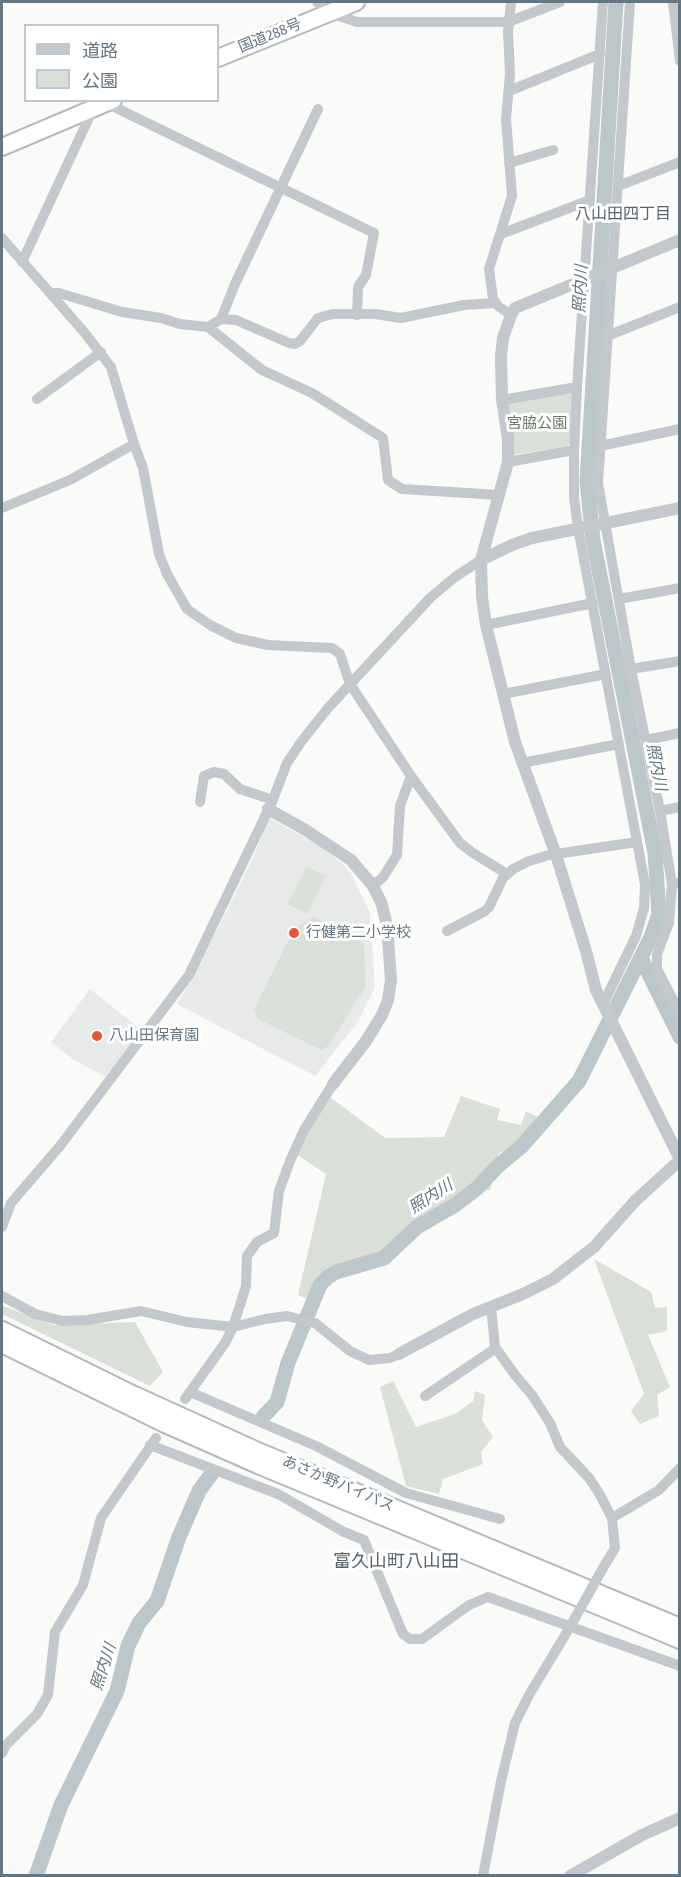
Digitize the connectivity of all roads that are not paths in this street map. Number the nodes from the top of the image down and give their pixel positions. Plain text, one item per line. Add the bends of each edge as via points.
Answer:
1 (356, 2) edge
2 (511, 2) edge
3 (560, 2) edge
4 (603, 2) edge
5 (630, 2) edge
6 (675, 4) edge
7 (326, 6) edge
8 (508, 22) junction
9 (219, 52) edge
10 (600, 54) junction
11 (219, 58) edge
12 (680, 61) edge
13 (509, 91) junction
14 (102, 103) edge
15 (318, 109) dead end
16 (2, 141) edge
17 (2, 147) edge
18 (553, 150) dead end
19 (680, 162) edge
20 (509, 163) junction
21 (618, 186) junction
22 (280, 189) junction
23 (590, 200) junction
24 (501, 234) junction
25 (2, 238) edge
26 (680, 240) edge
27 (22, 262) junction
28 (612, 268) junction
29 (585, 280) junction
30 (50, 293) junction
31 (495, 303) junction
32 (680, 307) edge
33 (357, 315) junction
34 (511, 315) junction
35 (221, 319) junction
36 (208, 327) junction
37 (607, 336) junction
38 (101, 352) junction
39 (577, 387) junction
40 (37, 399) dead end
41 (502, 399) junction
42 (680, 429) edge
43 (134, 444) junction
44 (600, 446) junction
45 (574, 450) junction
46 (508, 462) junction
47 (499, 495) junction
48 (2, 508) edge
49 (680, 508) edge
50 (605, 523) junction
51 (578, 528) junction
52 (481, 560) junction
53 (680, 588) edge
54 (619, 599) junction
55 (593, 603) junction
56 (486, 625) junction
57 (680, 661) edge
58 (631, 669) junction
59 (606, 674) junction
60 (350, 684) junction
61 (503, 694) junction
62 (680, 733) edge
63 (646, 740) junction
64 (619, 744) junction
65 (522, 764) junction
66 (411, 776) junction
67 (200, 802) dead end
68 (270, 804) junction
69 (680, 807) edge
70 (660, 811) junction
71 (637, 842) junction
72 (556, 855) junction
73 (507, 874) junction
74 (676, 884) edge
75 (372, 886) junction
76 (447, 932) dead end
77 (603, 1004) junction
78 (680, 1013) edge
79 (333, 1084) joint
80 (680, 1159) edge
81 (2, 1227) edge
82 (2, 1296) edge
83 (491, 1306) junction
84 (233, 1327) junction
85 (2, 1330) edge
86 (2, 1344) edge
87 (496, 1348) junction
88 (399, 1354) joint
89 (425, 1396) dead end
90 (680, 1468) edge
91 (612, 1518) junction
92 (500, 1519) dead end
93 (570, 1627) junction
94 (680, 1627) edge
95 (680, 1640) edge
96 (680, 1666) edge
97 (2, 1753) edge
98 (680, 1818) edge
99 (483, 1875) edge
100 (570, 1875) edge

1 - 7 highway, 国道288号
2 - 8 street
3 - 8 street
4 - 10 street
5 - 21 street
6 - 12 street
7 - 8 street via 357,22
7 - 9 highway, 国道288号
7 - 11 highway, 国道288号
8 - 13 street
10 - 13 street
10 - 23 street
13 - 20 street
14 - 16 highway
14 - 17 highway
14 - 22 street
14 - 27 street
15 - 22 street
18 - 20 street
19 - 21 street
20 - 24 street via 512,196
21 - 28 street
22 - 33 street via 374,233 366,275 358,287
22 - 35 street
23 - 24 street
23 - 29 street
24 - 31 street via 489,269
25 - 27 street
26 - 28 street
27 - 30 street
28 - 29 street
28 - 37 street
29 - 34 street via 515,308
29 - 39 street
30 - 36 street via 122,312
30 - 38 street
31 - 33 street via 401,318
31 - 34 street
32 - 37 street
33 - 35 street via 321,316 295,344 236,320
34 - 41 street via 503,338
35 - 36 street
36 - 47 street via 262,370 312,393 383,438 388,480 402,489
37 - 44 street
38 - 40 street
38 - 43 street via 111,367
39 - 41 street
39 - 45 street
41 - 46 street
42 - 44 street
43 - 48 street via 70,480
43 - 60 street via 143,468 159,554 187,609 236,638 268,645 332,648 340,654
44 - 50 street via 598,483
45 - 46 street
45 - 51 street
46 - 47 street
47 - 52 street
49 - 50 street
50 - 51 street
50 - 54 street
51 - 52 street via 532,538
51 - 55 street
52 - 56 street
52 - 60 street via 431,597
53 - 54 street
54 - 58 street
55 - 56 street
55 - 59 street
56 - 61 street
57 - 58 street
58 - 63 street
59 - 61 street
59 - 64 street
60 - 66 street
60 - 68 street via 293,752
61 - 65 street
62 - 63 street
63 - 70 street
64 - 65 street
64 - 71 street
65 - 72 street
66 - 73 street via 460,843
66 - 75 street via 400,806 397,855 384,877
67 - 68 street via 204,776 214,772 224,774 240,789
68 - 75 street via 351,860
68 - 81 street via 189,975 60,1146 11,1203
69 - 70 street
70 - 74 street
71 - 72 street
71 - 77 street via 645,884 641,923
72 - 73 street via 529,861
72 - 77 street
73 - 76 street via 486,910
74 - 78 street via 669,923 657,954 657,969
75 - 79 street via 387,925 390,992 366,1041
77 - 80 street
79 - 84 street via 292,1155 279,1191 274,1233 257,1242 247,1256 246,1286
80 - 83 street via 594,1247 565,1270 539,1287
82 - 84 street via 35,1314 63,1320 141,1311
83 - 87 street
83 - 88 street
84 - 88 street via 274,1317 299,1318 315,1323 350,1351 369,1360
84 - 92 street via 187,1396 316,1446 406,1493
85 - 94 highway, あさか野バイパス via 260,1452
86 - 95 highway, あさか野バイパス via 258,1466
87 - 89 street
87 - 91 street via 532,1395 560,1447 589,1478
90 - 91 street via 659,1490
91 - 93 street, bridge via 615,1548
93 - 96 street
93 - 97 street via 488,1597 469,1605 423,1639 410,1639 403,1634 364,1540 278,1494 153,1441 101,1518 83,1585 55,1632 48,1695 37,1714
93 - 99 street via 516,1723
98 - 100 street

